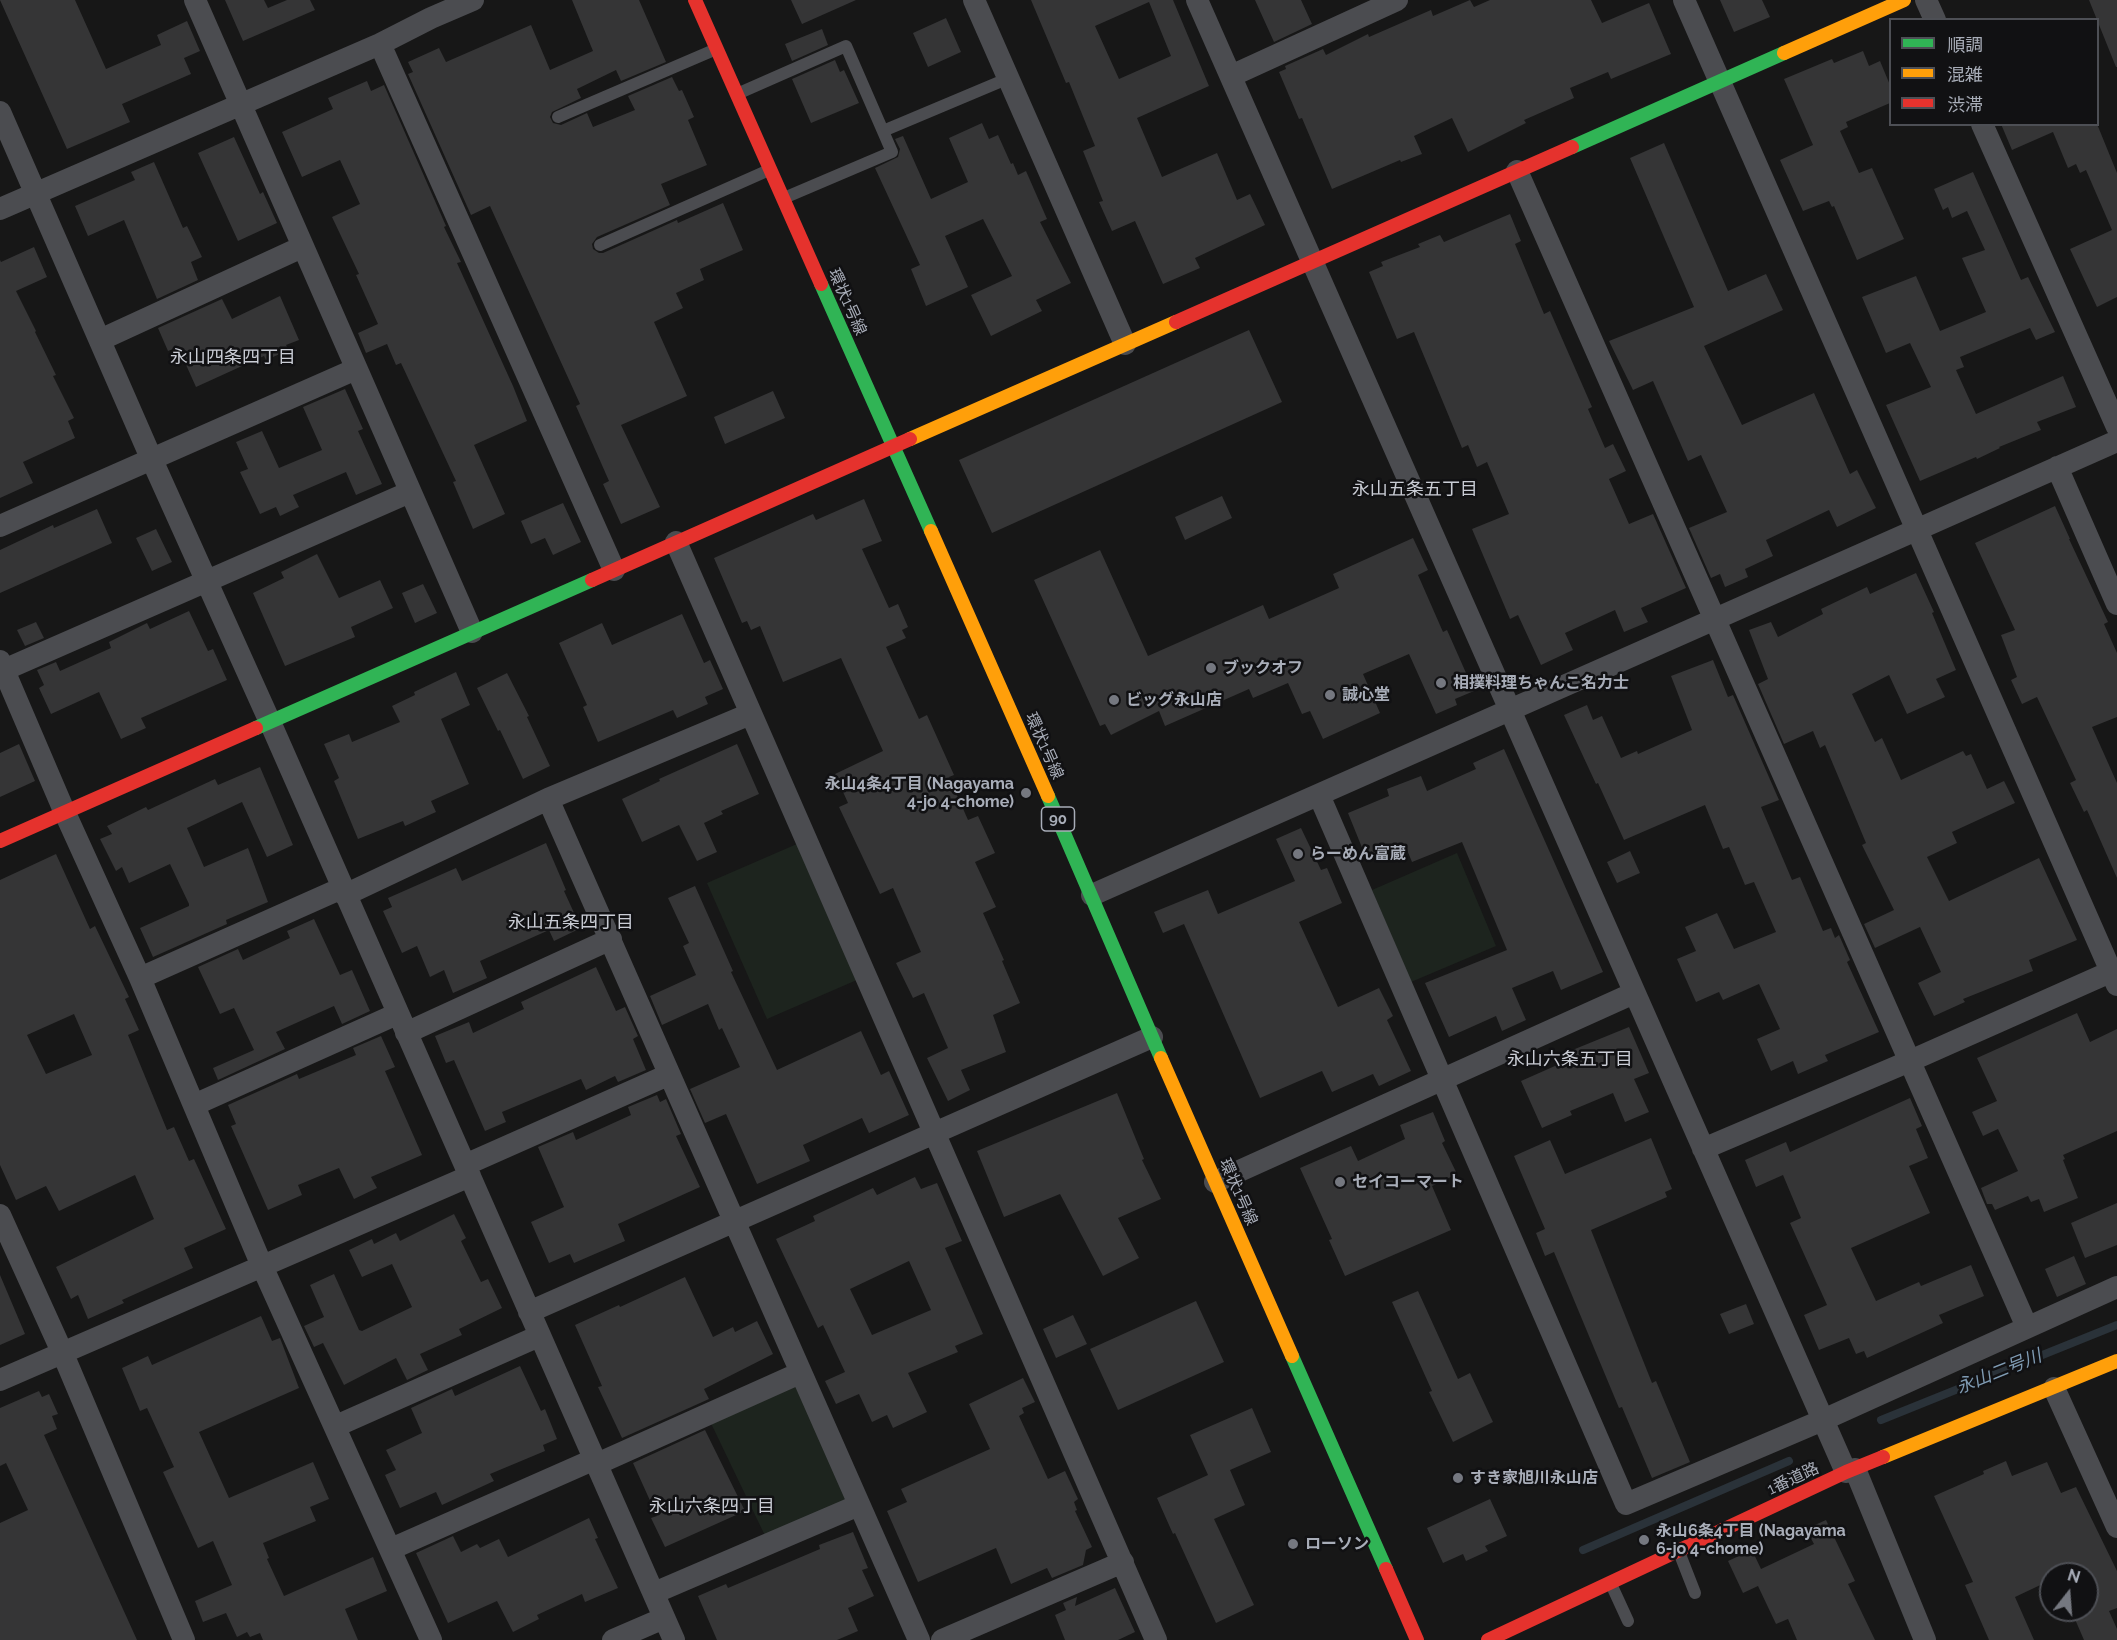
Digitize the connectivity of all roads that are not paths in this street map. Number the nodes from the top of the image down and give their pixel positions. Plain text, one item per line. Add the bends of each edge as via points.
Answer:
1 (195, 0) edge
2 (473, 0) edge
3 (694, 0) edge
4 (974, 0) edge
5 (1197, 0) edge
6 (1397, 0) edge
7 (1684, 0) edge
8 (1904, 0) edge
9 (1926, 0) edge
10 (427, 9) edge
11 (1858, 9) edge
12 (1934, 18) edge
13 (380, 44) junction
14 (716, 49) junction
15 (1231, 76) junction
16 (1009, 78) junction
17 (1720, 81) junction
18 (736, 94) junction
19 (239, 104) junction
20 (0, 112) edge
21 (558, 117) dead end
22 (1983, 126) edge
23 (883, 131) junction
24 (770, 170) junction
25 (1517, 171) junction
26 (36, 193) junction
27 (783, 199) junction
28 (0, 209) edge
29 (600, 245) dead end
30 (302, 247) junction
31 (1311, 262) junction
32 (100, 340) junction
33 (1125, 344) junction
34 (356, 369) junction
35 (2117, 427) edge
36 (2117, 441) edge
37 (894, 446) junction
38 (152, 460) junction
39 (2057, 467) junction
40 (410, 492) junction
41 (0, 526) edge
42 (1918, 530) junction
43 (675, 543) junction
44 (614, 570) junction
45 (206, 582) junction
46 (2117, 604) edge
47 (1715, 619) junction
48 (472, 632) junction
49 (2, 665) edge
50 (1510, 710) junction
51 (750, 714) junction
52 (270, 722) junction
53 (1319, 795) junction
54 (548, 799) junction
55 (65, 813) junction
56 (0, 841) edge
57 (344, 891) junction
58 (1092, 895) junction
59 (610, 939) junction
60 (2115, 975) edge
61 (140, 978) junction
62 (1634, 993) junction
63 (402, 1024) junction
64 (1152, 1037) junction
65 (1910, 1061) junction
66 (668, 1075) junction
67 (1442, 1079) junction
68 (194, 1105) junction
69 (935, 1133) junction
70 (1703, 1149) junction
71 (467, 1170) junction
72 (1215, 1182) junction
73 (0, 1215) edge
74 (734, 1221) junction
75 (262, 1266) junction
76 (2117, 1287) edge
77 (529, 1312) junction
78 (2027, 1327) junction
79 (539, 1336) junction
80 (63, 1353) junction
81 (2117, 1361) edge
82 (800, 1373) junction
83 (0, 1380) edge
84 (2054, 1388) junction
85 (1823, 1420) junction
86 (336, 1426) junction
87 (596, 1462) junction
88 (1850, 1471) junction
89 (859, 1505) junction
90 (2117, 1527) edge
91 (391, 1549) junction
92 (1678, 1551) junction
93 (1123, 1562) junction
94 (1611, 1583) junction
95 (654, 1593) junction
96 (1695, 1593) dead end
97 (664, 1618) junction
98 (1628, 1621) dead end
99 (184, 1640) edge
100 (431, 1640) edge
101 (613, 1640) edge
102 (674, 1640) edge
103 (919, 1640) edge
104 (942, 1640) edge
105 (1156, 1640) edge
106 (1417, 1640) edge
107 (1488, 1640) edge
108 (1925, 1640) edge

1 - 19 street
2 - 10 street
3 - 14 street, 環状1号線 / 90
4 - 16 street
5 - 15 street
6 - 15 street
7 - 17 street
8 - 11 street
9 - 12 street
10 - 13 street
11 - 17 street
13 - 19 street
13 - 44 street
14 - 18 street, 環状1号線 / 90
14 - 21 lane
15 - 31 street
16 - 23 lane
16 - 33 street
17 - 25 street
17 - 42 street
18 - 23 lane via 846,46
18 - 24 street, 環状1号線 / 90
19 - 26 street
19 - 30 street
20 - 26 street
22 - 35 street
23 - 27 lane via 892,152
24 - 27 street, 環状1号線 / 90
24 - 29 lane
25 - 31 street
25 - 47 street
26 - 28 street
26 - 32 street
27 - 37 street, 環状1号線 / 90
30 - 32 street
30 - 34 street
31 - 33 street
31 - 50 street
32 - 38 street
33 - 37 street
34 - 38 street
34 - 40 street
36 - 39 street
37 - 43 street
37 - 58 street, 環状1号線 / 90
38 - 41 street
38 - 45 street
39 - 42 street
39 - 46 street
40 - 45 street
40 - 48 street
42 - 47 street
42 - 60 street
43 - 44 street
43 - 51 street
44 - 48 street
45 - 49 street
45 - 52 street
47 - 50 street
47 - 65 street
48 - 52 street
49 - 55 street
50 - 53 street
50 - 62 street
51 - 54 street
51 - 69 street
52 - 55 street
52 - 57 street
53 - 58 street
53 - 67 street
54 - 57 street
54 - 59 street
55 - 56 street
55 - 61 street
57 - 61 street
57 - 63 street
58 - 64 street, 環状1号線 / 90
59 - 63 street
59 - 66 street
60 - 65 street
61 - 68 street
62 - 67 street
62 - 70 street
63 - 68 street
63 - 71 street
64 - 69 street
64 - 72 street, 環状1号線 / 90
65 - 70 street
65 - 78 street
66 - 71 street
66 - 74 street
67 - 72 street
67 - 85 street via 1626,1504
68 - 75 street
69 - 74 street
69 - 93 street
70 - 85 street
71 - 75 street
71 - 77 street
72 - 106 street, 環状1号線 / 90
73 - 80 street
74 - 77 street
74 - 82 street
75 - 80 street
75 - 86 street
76 - 78 street
77 - 79 street
78 - 85 street
79 - 86 street
79 - 87 street
80 - 83 street
80 - 99 street
81 - 84 street, 1番道路
82 - 87 street
82 - 89 street
84 - 88 street, 1番道路
84 - 90 street
85 - 88 street
86 - 91 street
87 - 91 street
87 - 95 street
88 - 92 street, 1番道路
88 - 108 street
89 - 95 street
89 - 103 street
91 - 100 street
92 - 94 street, 1番道路
92 - 96 lane
93 - 104 street
93 - 105 street
94 - 98 lane
94 - 107 street, 1番道路
95 - 97 street
97 - 101 street
97 - 102 street

